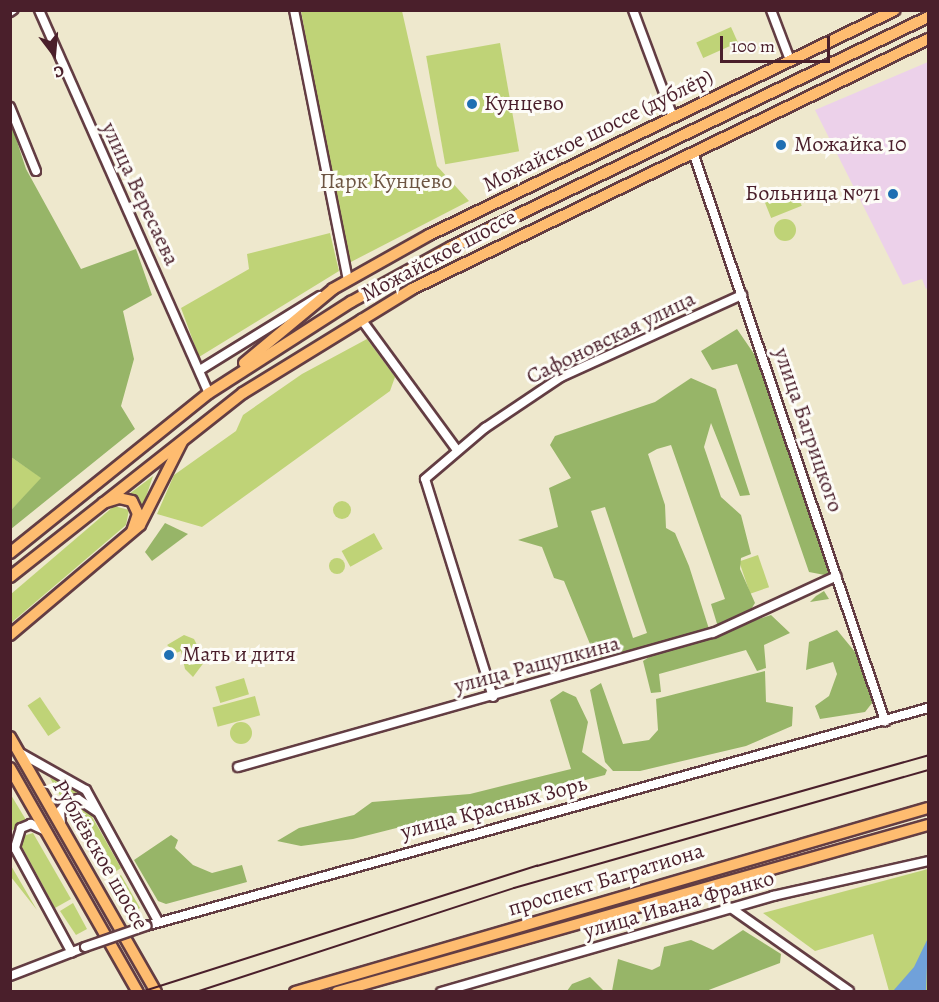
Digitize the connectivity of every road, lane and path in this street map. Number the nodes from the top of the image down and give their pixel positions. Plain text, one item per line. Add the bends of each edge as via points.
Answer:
1 (39, 10) edge
2 (294, 10) edge
3 (633, 10) edge
4 (771, 10) edge
5 (895, 10) edge
6 (928, 10) edge
7 (873, 15) edge
8 (928, 17) edge
9 (928, 39) edge
10 (880, 40) junction
11 (928, 44) edge
12 (887, 59) junction
13 (790, 60) junction
14 (10, 107) edge
15 (673, 117) junction
16 (693, 152) junction
17 (36, 171) dead end
18 (348, 280) junction
19 (333, 289) junction
20 (742, 296) junction
21 (361, 319) junction
22 (200, 370) junction
23 (222, 383) junction
24 (209, 393) junction
25 (193, 429) junction
26 (458, 450) junction
27 (95, 506) junction
28 (36, 531) junction
29 (131, 534) junction
30 (10, 543) edge
31 (10, 553) edge
32 (837, 576) junction
33 (10, 577) edge
34 (10, 635) edge
35 (493, 697) junction
36 (928, 708) edge
37 (885, 721) junction
38 (10, 737) edge
39 (18, 750) junction
40 (238, 767) dead end
41 (10, 768) edge
42 (928, 808) edge
43 (99, 815) junction
44 (61, 825) junction
45 (928, 825) edge
46 (48, 834) junction
47 (10, 849) edge
48 (928, 861) edge
49 (20, 862) junction
50 (731, 908) junction
51 (158, 921) junction
52 (72, 953) junction
53 (10, 976) edge
54 (849, 991) edge
55 (138, 992) edge
56 (156, 992) edge
57 (295, 992) edge
58 (337, 992) edge
59 (441, 992) edge

1 - 22 street, улица Вересаева
2 - 18 street
3 - 15 street
4 - 13 street
5 - 7 main road, Можайское шоссе (дублёр)
6 - 10 main road
7 - 13 main road, Можайское шоссе (дублёр)
8 - 10 main road, Можайское шоссе
9 - 12 main road, Можайское шоссе
10 - 23 main road, Можайское шоссе via 451,247
11 - 12 main road
12 - 16 main road, Можайское шоссе
13 - 15 main road, Можайское шоссе (дублёр)
14 - 17 street
15 - 18 main road, Можайское шоссе (дублёр)
16 - 20 street, улица Багрицкого
16 - 21 main road, Можайское шоссе via 463,263
18 - 19 main road, Можайское шоссе (дублёр)
19 - 22 street, Можайское шоссе (дублёр)
19 - 23 main road
20 - 26 street, Сафоновская улица via 561,377
20 - 32 street, улица Багрицкого
21 - 25 main road, Можайское шоссе
21 - 26 street
22 - 24 street, улица Вересаева
23 - 24 main road, Можайское шоссе
24 - 28 main road, Можайское шоссе
25 - 27 main road, Можайское шоссе
25 - 29 main road via 167,464 148,516
26 - 35 street, Сафоновская улица via 425,479
27 - 29 main road via 119,498 132,501 138,514
27 - 33 main road, Можайское шоссе
28 - 30 main road
28 - 31 main road, Можайское шоссе
29 - 34 main road
32 - 35 street, улица Ращупкина via 713,633
32 - 37 street, улица Багрицкого
35 - 40 street, улица Ращупкина
36 - 37 street, улица Красных Зорь
37 - 51 street, улица Красных Зорь
38 - 39 main road, Рублёвское шоссе
39 - 43 street via 78,782
39 - 44 main road, Рублёвское шоссе
41 - 46 main road, Рублёвское шоссе
42 - 57 main road, проспект Багратиона
43 - 44 street via 73,800 60,811
43 - 51 street
44 - 56 main road, Рублёвское шоссе
45 - 58 main road, проспект Багратиона
46 - 49 street via 37,825 21,828 15,841
46 - 55 main road, Рублёвское шоссе
47 - 49 street
48 - 50 street, улица Ивана Франко
49 - 52 street
50 - 54 street
50 - 59 street, улица Ивана Франко
51 - 52 street, улица Красных Зорь, bridge
52 - 53 street, улица Красных Зорь

